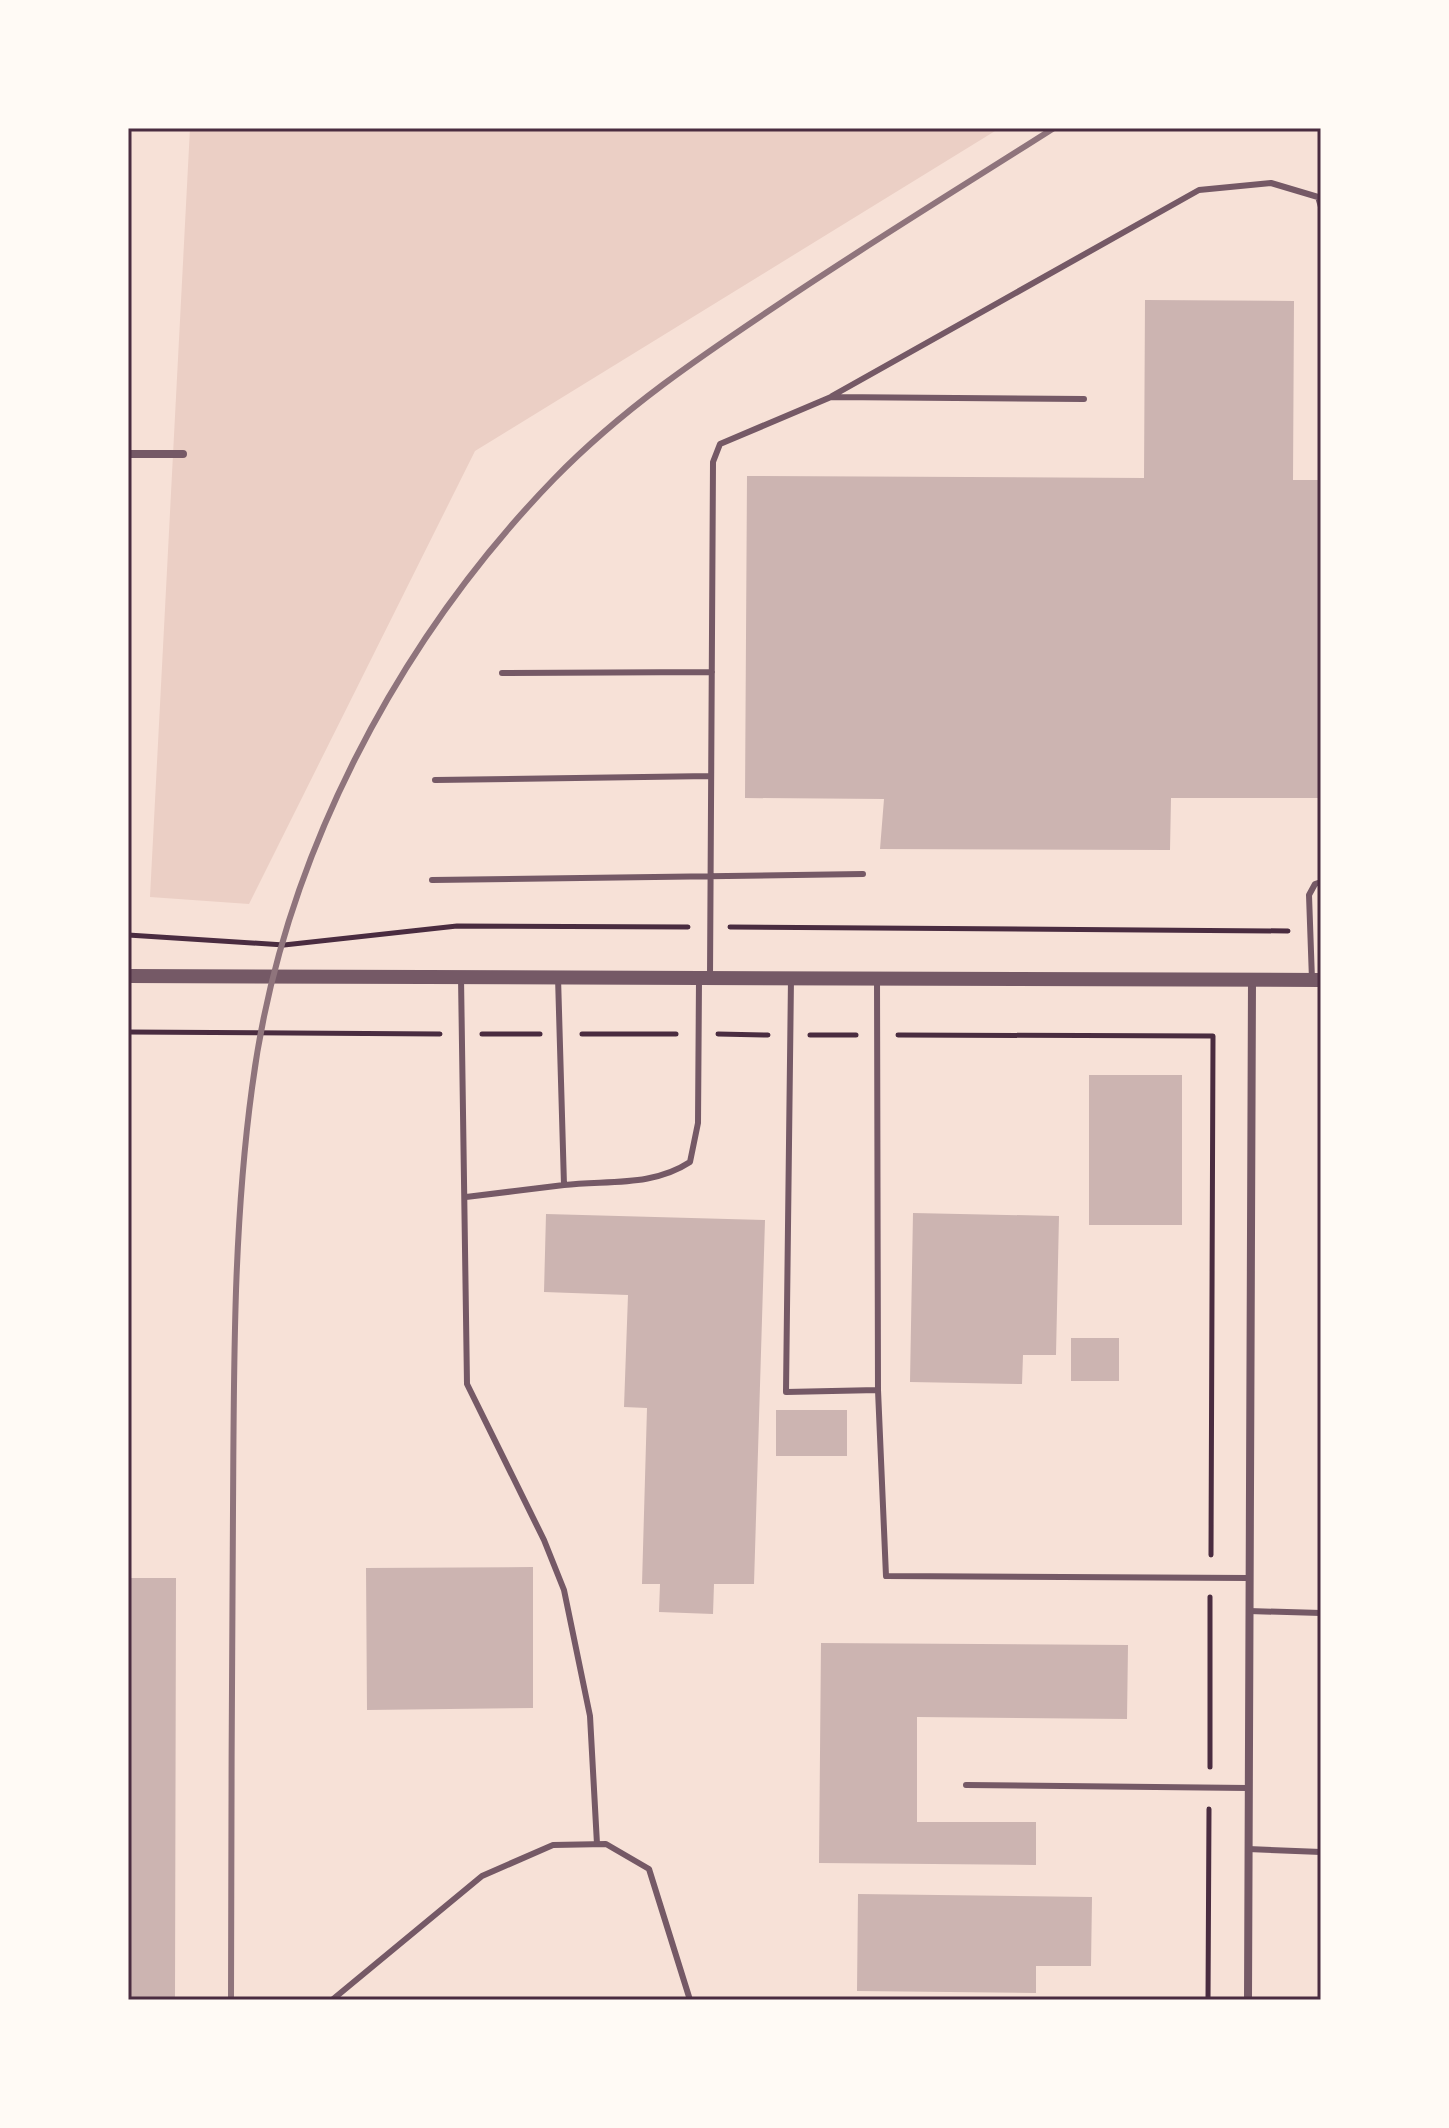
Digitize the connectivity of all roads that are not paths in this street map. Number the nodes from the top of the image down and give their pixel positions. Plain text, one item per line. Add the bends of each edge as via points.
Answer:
1 (1321, 207) edge
2 (831, 397) junction
3 (1084, 399) dead end
4 (128, 454) edge
5 (183, 454) dead end
6 (712, 672) junction
7 (502, 673) dead end
8 (711, 776) junction
9 (435, 780) dead end
10 (863, 874) dead end
11 (711, 877) junction
12 (432, 880) dead end
13 (1321, 882) edge
14 (128, 976) edge
15 (461, 977) junction
16 (558, 977) junction
17 (705, 978) junction
18 (791, 978) junction
19 (877, 978) junction
20 (1252, 980) junction
21 (1316, 980) edge
22 (564, 1185) junction
23 (466, 1197) junction
24 (878, 1390) junction
25 (1249, 1578) junction
26 (1249, 1611) junction
27 (1321, 1613) edge
28 (966, 1785) dead end
29 (1248, 1788) junction
30 (597, 1844) junction
31 (1248, 1849) junction
32 (1321, 1852) edge
33 (332, 2000) edge
34 (690, 2000) edge
35 (1248, 2000) edge

1 - 2 lane via 1318,197 1271,183 1199,190
2 - 3 lane
2 - 6 lane via 720,444 713,462
4 - 5 street
6 - 7 lane
6 - 8 lane
8 - 9 lane
8 - 11 lane
10 - 11 lane
11 - 12 lane
11 - 17 lane
13 - 21 lane via 1309,895
14 - 15 street
15 - 16 street
15 - 23 lane
16 - 17 street
16 - 22 lane
17 - 18 street
17 - 22 lane via 698,1123 690,1162 672,1174 643,1180
18 - 19 street
18 - 24 lane via 786,1392
19 - 20 street
19 - 24 lane
20 - 21 street
20 - 25 street
22 - 23 lane
23 - 30 lane via 467,1384 564,1590 590,1716
24 - 25 lane via 886,1576
25 - 26 street
26 - 27 lane
26 - 29 street
28 - 29 lane
29 - 31 street
30 - 33 lane via 553,1845 482,1876
30 - 34 lane via 649,1869
31 - 32 lane
31 - 35 street

